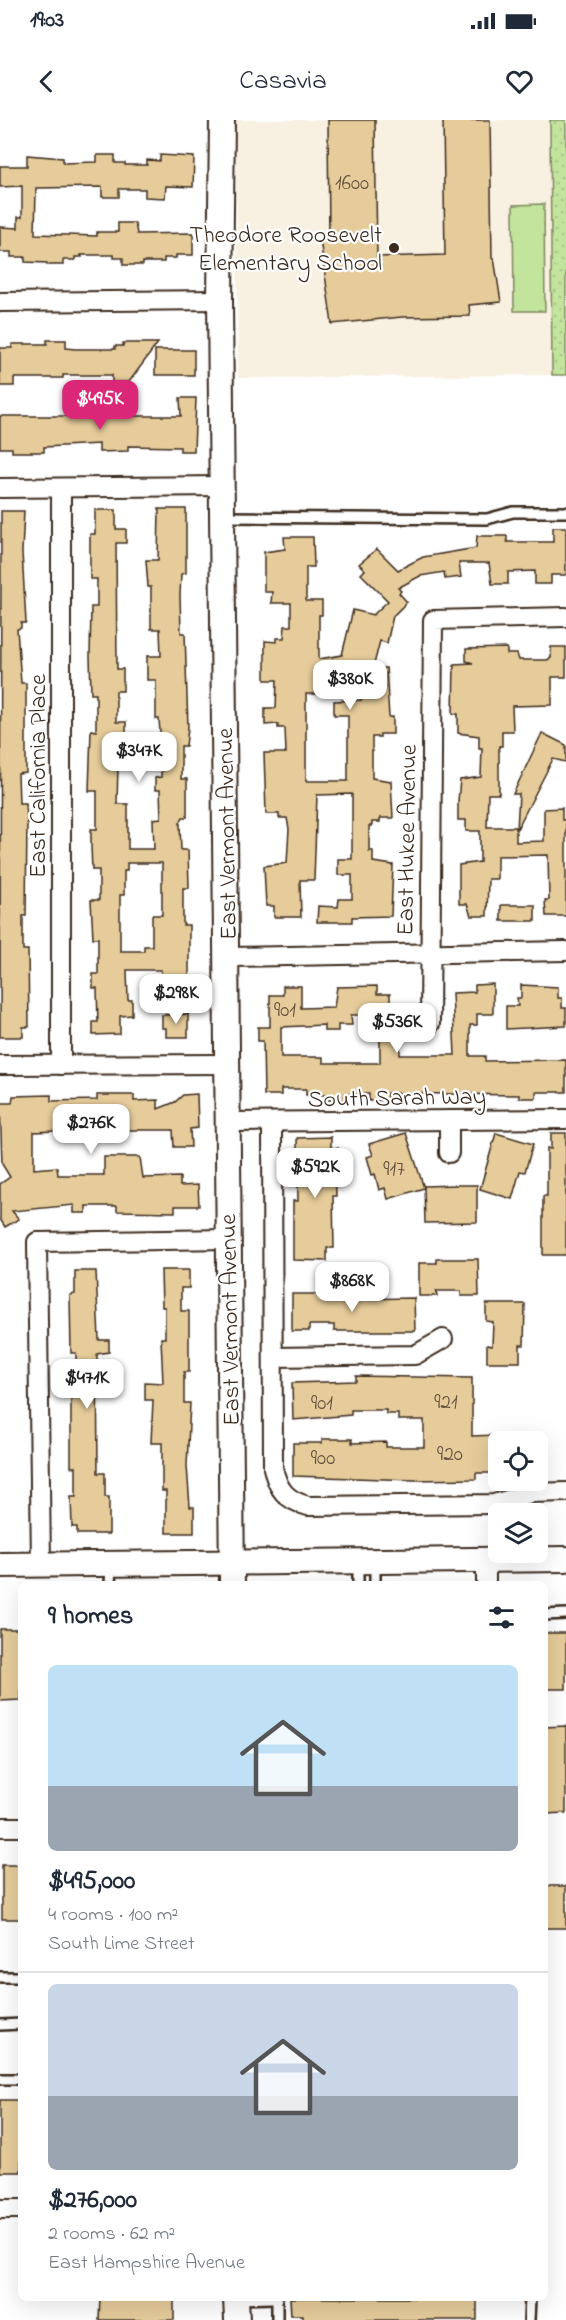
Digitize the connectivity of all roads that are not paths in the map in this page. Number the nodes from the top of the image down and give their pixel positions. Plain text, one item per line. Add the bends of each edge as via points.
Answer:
1 (222, 120) edge
2 (220, 300) junction
3 (0, 302) edge
4 (224, 486) junction
5 (0, 488) edge
6 (61, 488) junction
7 (566, 512) edge
8 (223, 517) junction
9 (566, 617) edge
10 (566, 951) edge
11 (429, 952) junction
12 (228, 957) junction
13 (430, 1024) dead end
14 (227, 1064) junction
15 (0, 1065) edge
16 (61, 1065) junction
17 (566, 1119) edge
18 (449, 1120) junction
19 (229, 1122) junction
20 (272, 1122) junction
21 (449, 1153) dead end
22 (228, 1239) junction
23 (443, 1339) dead end
24 (273, 1357) junction
25 (566, 1492) edge
26 (486, 1559) junction
27 (566, 1560) edge
28 (0, 1565) edge
29 (41, 1565) junction
30 (366, 1573) edge
31 (232, 1574) edge
32 (110, 1575) edge
33 (486, 1581) edge
34 (566, 1614) edge
35 (548, 1615) edge
36 (0, 1827) edge
37 (18, 1827) edge
38 (0, 1977) edge
39 (18, 1977) edge
40 (0, 2025) edge
41 (18, 2025) edge
42 (0, 2079) edge
43 (18, 2079) edge
44 (0, 2209) edge
45 (18, 2209) edge
46 (237, 2301) edge
47 (277, 2301) edge
48 (530, 2301) edge
49 (237, 2320) edge
50 (277, 2320) edge
51 (529, 2320) edge

1 - 2 street, East Vermont Avenue
2 - 3 street
2 - 4 street, East Vermont Avenue
4 - 6 street
4 - 8 street, East Vermont Avenue
5 - 6 street
6 - 16 street, East California Place
7 - 8 lane via 513,512 487,519
8 - 12 street, East Vermont Avenue
9 - 11 street, East Hukee Avenue via 433,620
10 - 11 street
11 - 12 street
11 - 13 street, East Hukee Avenue
12 - 14 street, East Vermont Avenue
14 - 16 street
14 - 19 street, East Vermont Avenue
15 - 16 street
17 - 18 street, South Sarah Way
18 - 20 street, South Sarah Way
18 - 21 street
19 - 20 street, South Sarah Way
19 - 22 street, East Vermont Avenue
20 - 24 street
22 - 29 street via 37,1242
22 - 31 street, East Vermont Avenue
23 - 24 street via 415,1355
24 - 25 street via 273,1468 284,1495 296,1503 494,1504 531,1493
26 - 27 street
26 - 30 street
26 - 33 street
28 - 29 street
29 - 32 street
30 - 31 street
31 - 32 street
34 - 35 lane
36 - 37 street
38 - 39 lane
40 - 41 lane
42 - 43 lane
44 - 45 street
46 - 49 street
47 - 50 lane
48 - 51 lane

